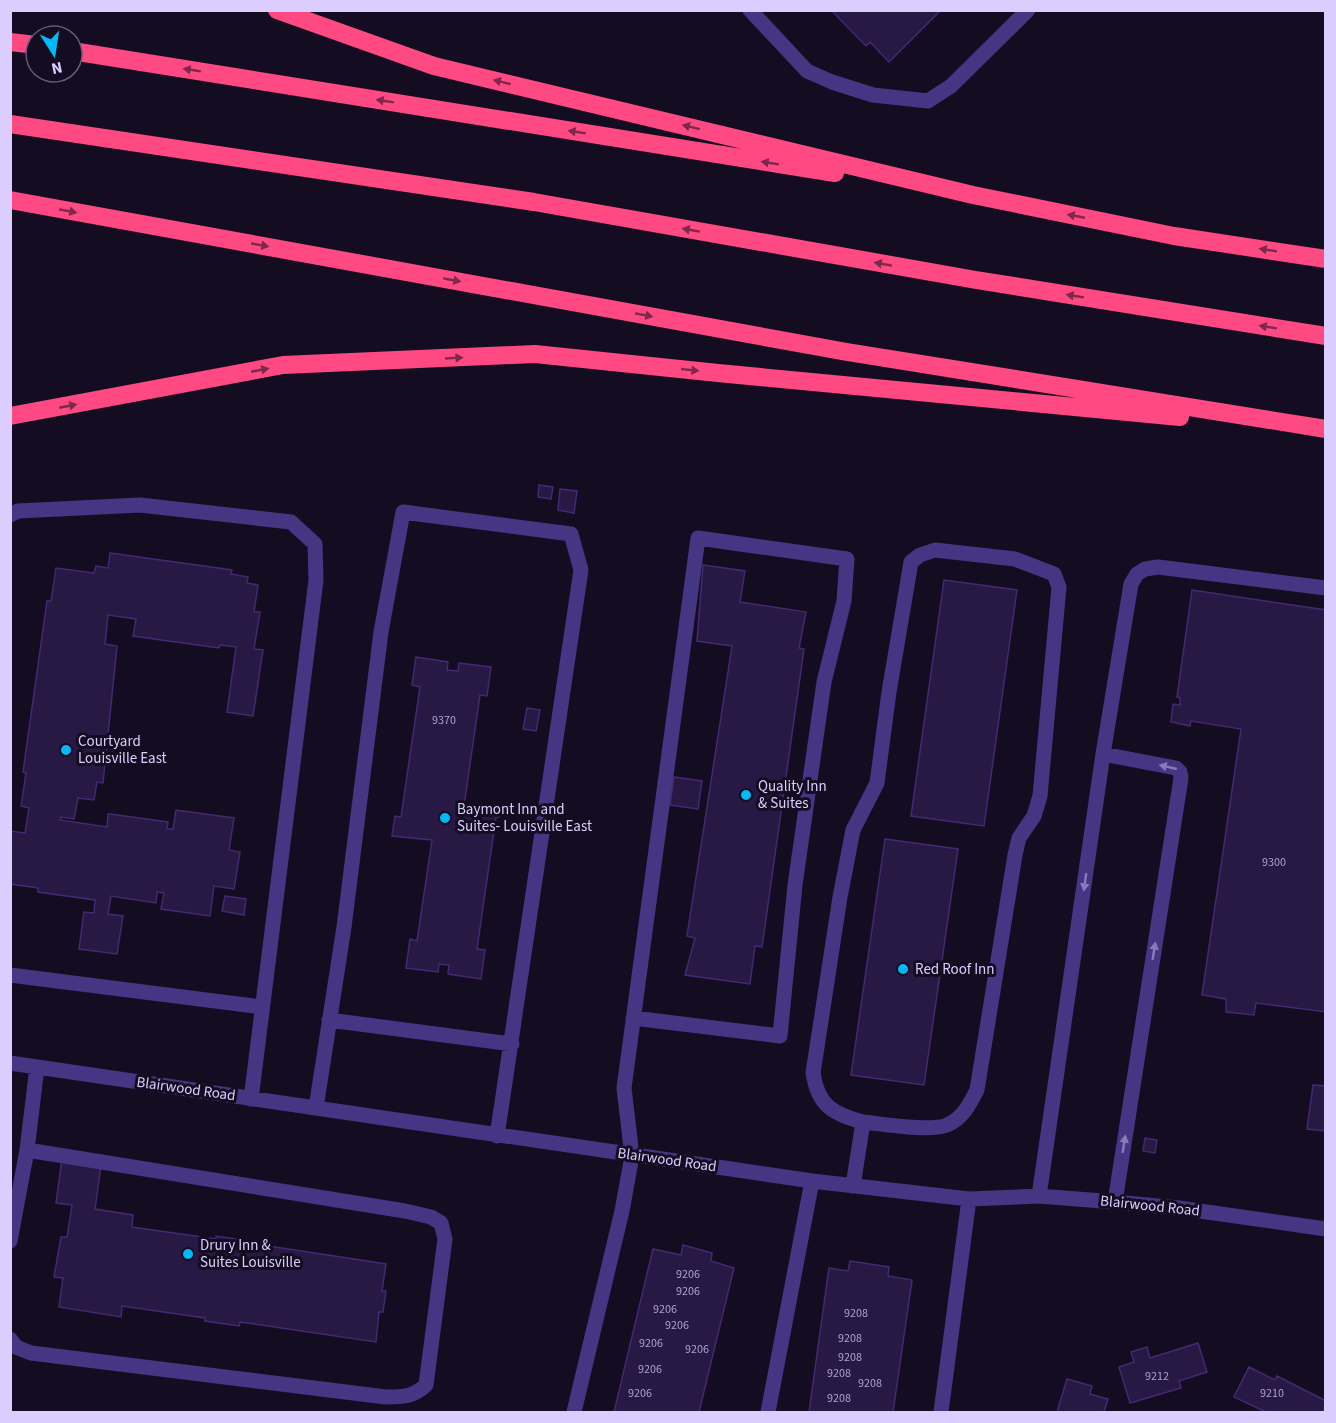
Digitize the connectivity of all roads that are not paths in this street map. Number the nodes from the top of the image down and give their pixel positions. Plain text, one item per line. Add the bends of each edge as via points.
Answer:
1 (277, 10) edge
2 (750, 10) edge
3 (1028, 10) edge
4 (84, 53) edge
5 (10, 124) edge
6 (973, 195) junction
7 (10, 200) edge
8 (1326, 259) edge
9 (1326, 336) edge
10 (10, 416) edge
11 (1326, 430) edge
12 (10, 515) edge
13 (1326, 588) edge
14 (1103, 754) junction
15 (10, 975) edge
16 (262, 1007) junction
17 (633, 1018) junction
18 (329, 1020) junction
19 (512, 1044) junction
20 (10, 1064) edge
21 (37, 1067) junction
22 (251, 1099) junction
23 (316, 1108) junction
24 (863, 1122) junction
25 (497, 1136) junction
26 (27, 1150) junction
27 (632, 1156) junction
28 (812, 1181) junction
29 (853, 1186) junction
30 (1039, 1196) junction
31 (969, 1200) junction
32 (1115, 1202) junction
33 (1326, 1228) edge
34 (10, 1241) edge
35 (10, 1339) edge
36 (574, 1413) edge
37 (768, 1413) edge
38 (941, 1413) edge

6 -> 1 highway via 434,66
2 - 3 street via 807,71 873,95 928,102 951,86
6 -> 4 highway
9 -> 5 highway via 976,280 534,202
8 -> 6 highway via 1174,236
7 -> 11 highway via 847,352
10 -> 11 highway via 283,365 536,354
12 - 16 street via 18,511 140,505 291,522 315,544 316,580
13 - 14 street via 1158,567 1137,574 1125,614
14 -> 30 street
32 -> 14 street via 1181,778 1176,768
15 - 16 street
16 - 22 street
17 - 17 street via 698,538 848,559 844,601 824,682 795,885 780,1036
17 - 27 street via 624,1088
18 - 19 street
18 - 19 street via 381,632 403,512 571,534 581,570
18 - 23 street
19 - 25 street
20 - 21 street, Blairwood Road
21 - 22 street, Blairwood Road
21 - 26 street
22 - 23 street, Blairwood Road
23 - 25 street, Blairwood Road
24 - 24 street via 946,1126 970,1105 977,1090 1017,847 1035,816 1040,796 1059,587 1054,574 1015,559 935,550 911,562 877,783 853,830 813,1073 823,1102 841,1116
24 - 29 street
25 - 27 street, Blairwood Road
26 - 34 street
26 - 35 street via 405,1211 441,1223 445,1239 426,1385 418,1393 405,1396 31,1353 16,1347
27 - 28 street, Blairwood Road
27 - 36 street
28 - 29 street, Blairwood Road
28 - 37 street
29 - 31 street, Blairwood Road
30 - 31 street, Blairwood Road
30 - 32 street, Blairwood Road
31 - 38 street
32 - 33 street, Blairwood Road

